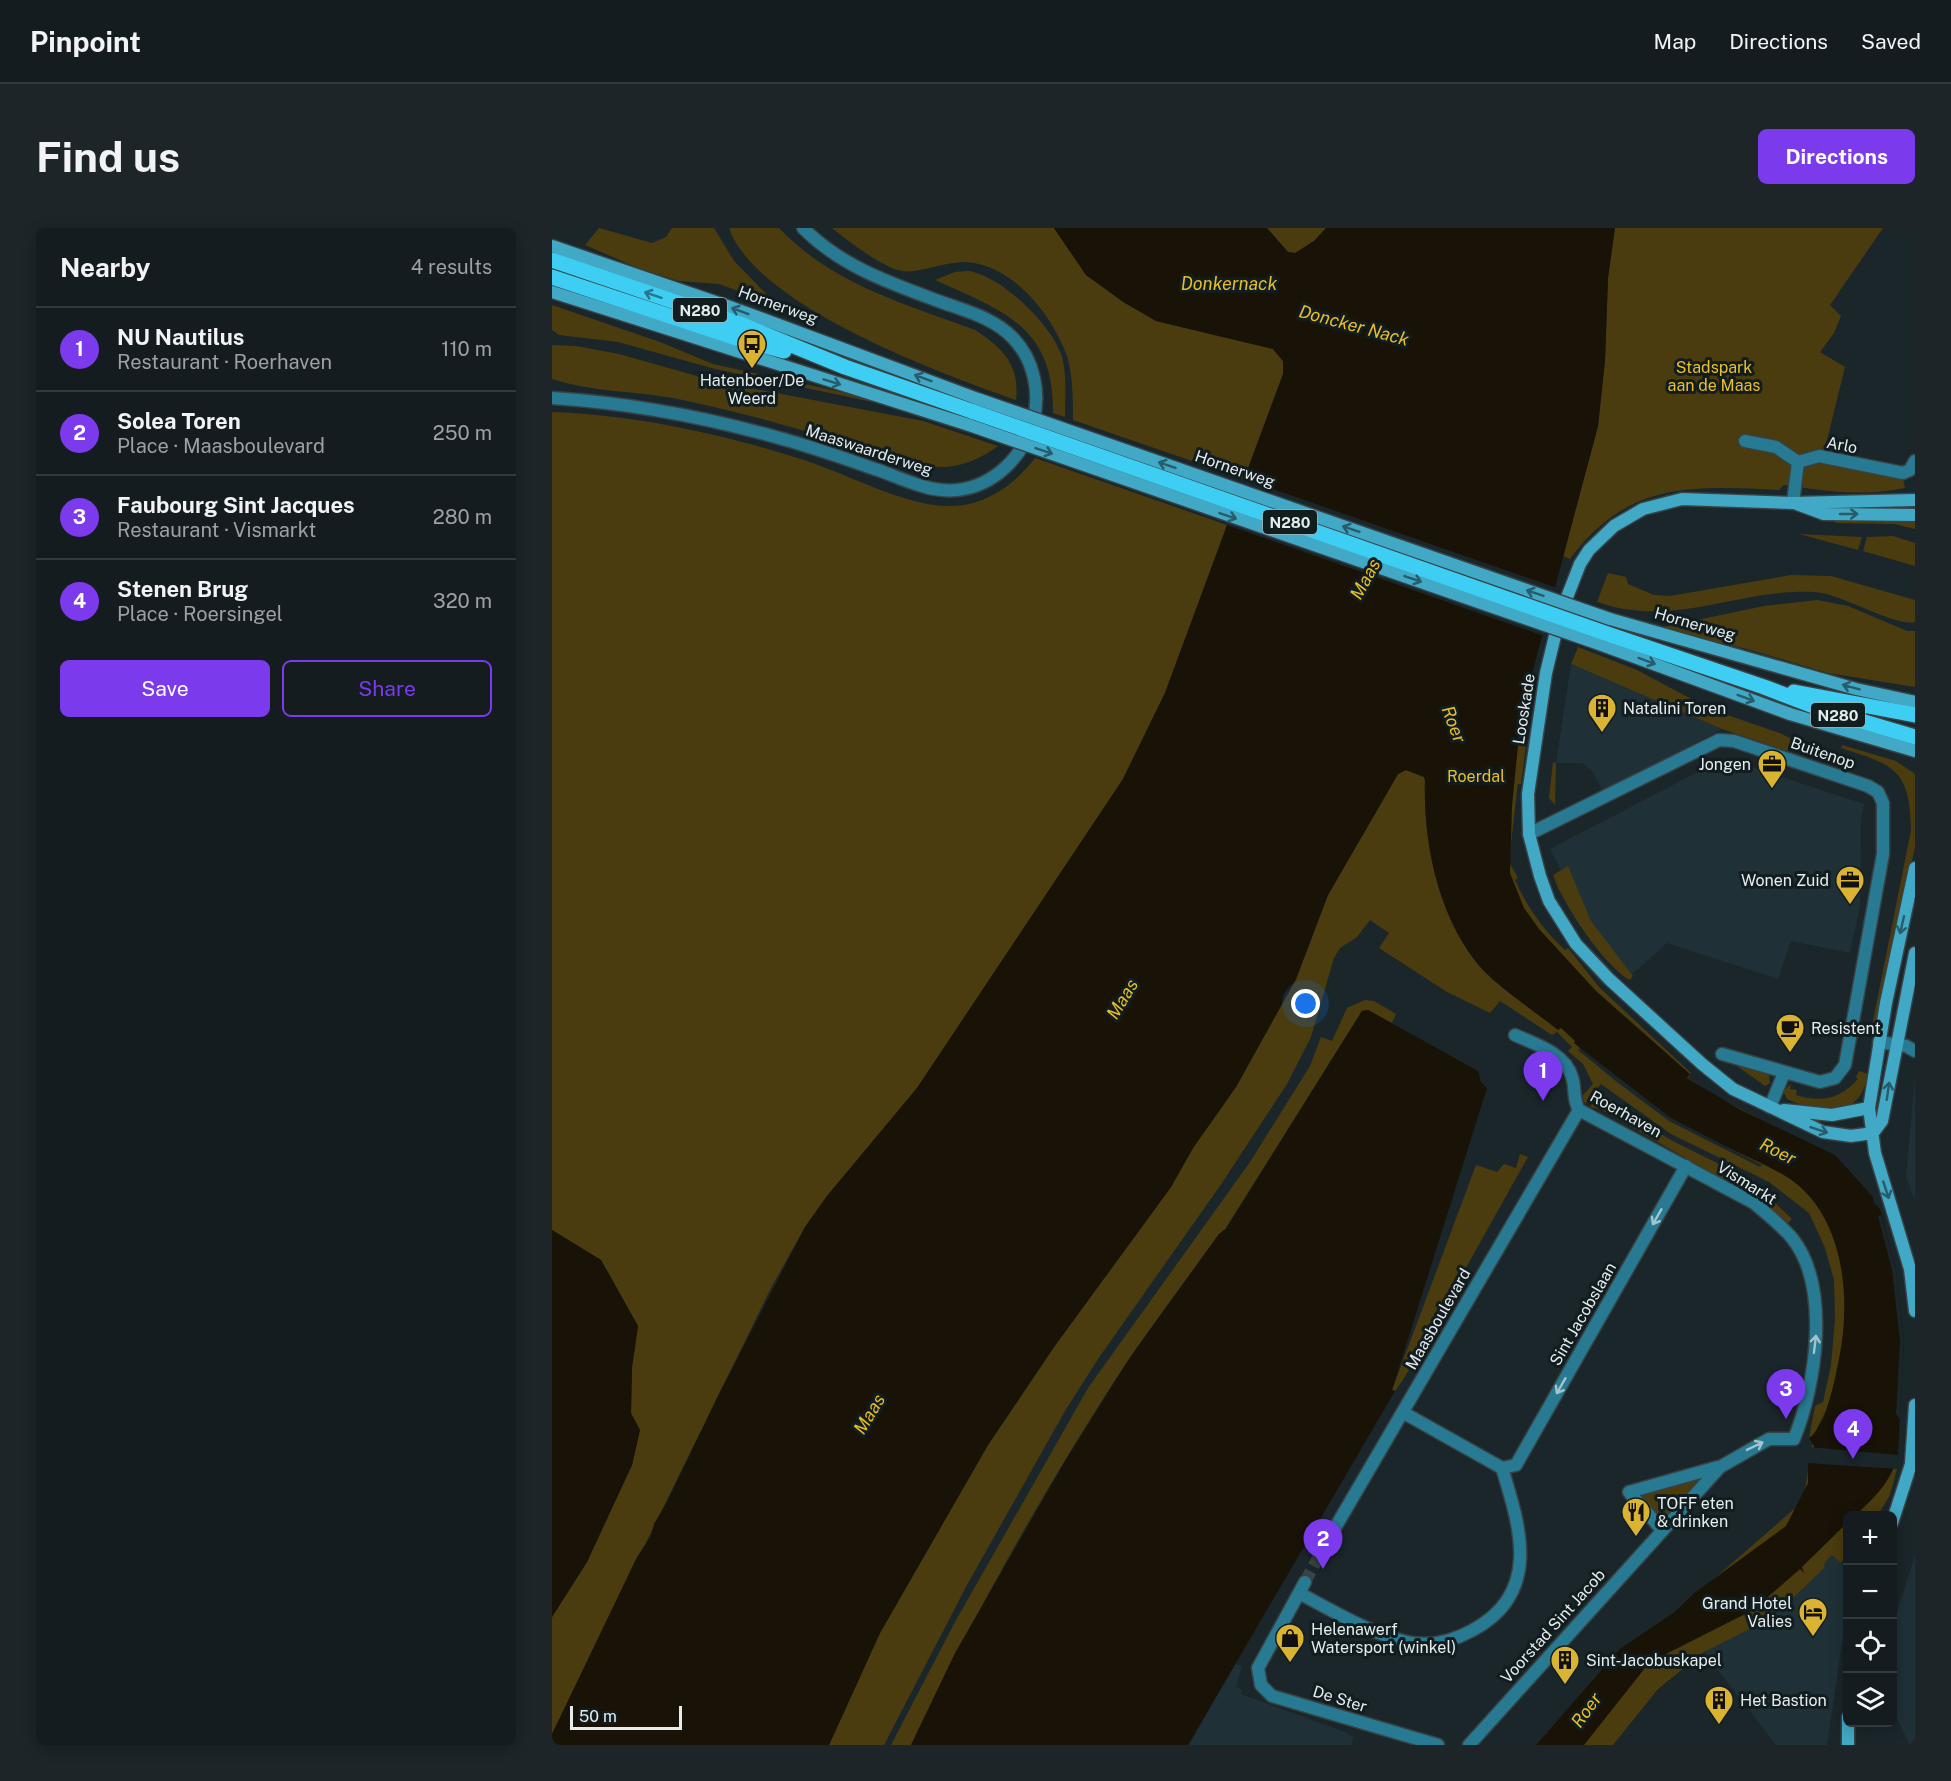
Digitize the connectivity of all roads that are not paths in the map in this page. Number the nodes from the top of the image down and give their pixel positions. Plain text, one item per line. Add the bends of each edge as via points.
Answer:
1 (803, 228) edge
2 (552, 246) edge
3 (552, 261) edge
4 (552, 277) edge
5 (552, 292) edge
6 (845, 367) junction
7 (552, 399) edge
8 (974, 412) junction
9 (1745, 441) dead end
10 (1915, 461) edge
11 (1798, 462) junction
12 (1915, 500) edge
13 (1793, 503) junction
14 (1915, 515) edge
15 (1606, 632) junction
16 (1764, 687) junction
17 (1913, 701) edge
18 (1915, 715) edge
19 (1915, 737) edge
20 (1900, 748) junction
21 (1915, 751) edge
22 (1915, 758) edge
23 (1529, 834) junction
24 (1915, 868) edge
25 (1915, 954) edge
26 (1515, 1035) dead end
27 (1879, 1042) junction
28 (1896, 1045) junction
29 (1915, 1051) edge
30 (1722, 1054) dead end
31 (1784, 1073) junction
32 (1770, 1107) junction
33 (1869, 1108) junction
34 (1579, 1110) junction
35 (1873, 1133) junction
36 (1686, 1166) junction
37 (1915, 1311) edge
38 (1915, 1405) edge
39 (1404, 1413) junction
40 (1794, 1439) joint
41 (1720, 1467) junction
42 (1502, 1468) junction
43 (1897, 1511) edge
44 (1662, 1530) junction
45 (1325, 1545) tunnel mouth
46 (1848, 1727) edge
47 (1438, 1745) edge
48 (1469, 1745) edge
49 (1848, 1745) edge

1 - 7 street, Maaswaarderweg via 824,248 858,270 981,316 1014,338 1030,364 1037,398 1029,434 1017,456 1003,470 967,488 928,488 779,438 703,419
8 -> 2 main road, Hornerweg / N280 via 733,308
6 -> 3 main road, Hornerweg / N280 via 740,324
4 - 6 main road, Hornerweg / N280 via 733,337
5 -> 8 main road, Hornerweg / N280
6 - 8 main road, Hornerweg / N280
8 - 15 main road, Hornerweg / N280, bridge
9 - 11 street via 1776,447
10 - 11 street, Arlo via 1910,470 1903,472 1819,456
11 - 13 street
12 - 13 main road, Looskade
13 -> 14 main road, Looskade via 1824,514
13 - 23 main road, Looskade via 1672,500 1632,514 1589,550 1571,582 1546,672 1528,794
15 - 16 main road, Hornerweg / N280
17 -> 15 main road, Hornerweg / N280
15 -> 20 main road, Hornerweg / N280 via 1790,714
16 - 18 main road, Hornerweg / N280
16 - 19 main road, Hornerweg / N280 via 1858,722
20 - 21 main road, N280
20 - 22 main road
23 - 31 street, Buitenop via 1719,740 1734,741 1874,789 1883,803 1883,854 1845,1065 1835,1078 1820,1082
23 - 32 main road, Looskade via 1549,901 1576,944 1717,1077
24 -> 27 main road
25 - 28 main road
26 - 34 street, Roerhaven via 1544,1047 1562,1061 1573,1078 1574,1100
27 - 28 street
27 - 33 main road
28 - 29 street
35 -> 28 main road via 1882,1121
30 - 31 street
31 - 32 street
32 - 33 main road, Looskade via 1814,1116
32 -> 35 main road, Looskade via 1837,1135
33 - 35 main road
34 - 36 street, Roerhaven
34 - 39 street, Maasboulevard
35 -> 37 main road via 1875,1154 1910,1269
40 -> 36 street, Vismarkt via 1805,1402 1816,1334 1815,1295 1804,1259 1792,1239 1754,1203
36 -> 42 street, Sint Jacobslaan via 1516,1465
38 - 43 main road via 1911,1464
39 - 42 street
39 - 45 street, Maasboulevard
41 -> 40 street, Voorstad Sint Jacob via 1769,1439
41 - 44 street, Voorstad Sint Jacob
41 - 44 street, Voorstad Sint Jacob via 1629,1492
42 - 47 street, De Ster via 1520,1525 1520,1563 1510,1594 1483,1625 1458,1638 1435,1643 1410,1642 1382,1634 1302,1587 1258,1668 1261,1685 1272,1696
44 - 48 street, Voorstad Sint Jacob
46 - 49 main road

